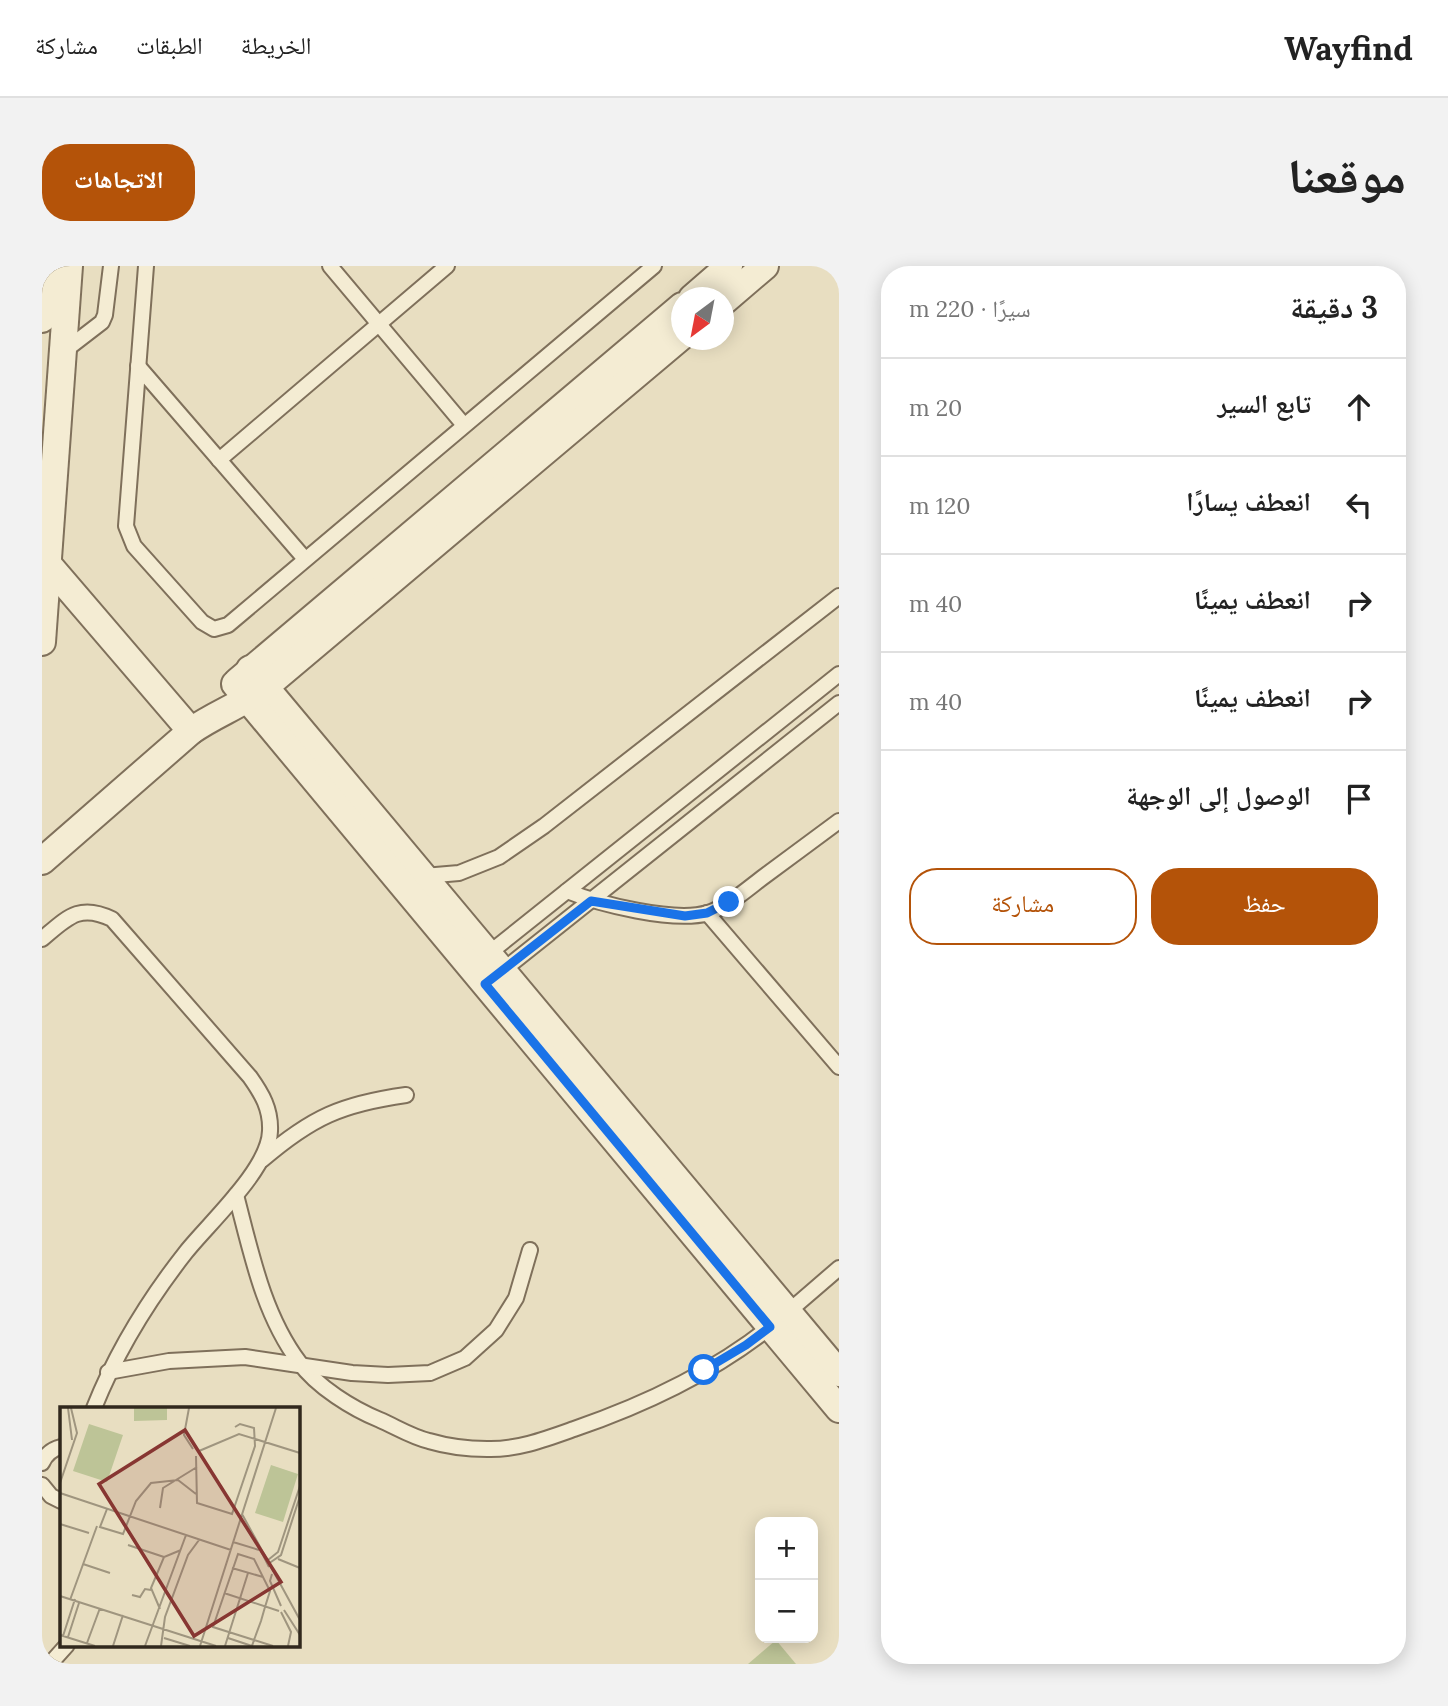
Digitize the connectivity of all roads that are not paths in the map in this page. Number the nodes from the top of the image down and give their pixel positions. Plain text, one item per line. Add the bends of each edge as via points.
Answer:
1 (46, 266) edge
2 (69, 266) edge
3 (111, 266) edge
4 (146, 266) edge
5 (330, 266) edge
6 (447, 266) edge
7 (654, 266) edge
8 (729, 266) edge
9 (765, 266) edge
10 (705, 287) edge
11 (734, 291) edge
12 (671, 315) edge
13 (42, 319) edge
14 (379, 324) junction
15 (671, 344) edge
16 (62, 353) junction
17 (138, 366) junction
18 (463, 424) junction
19 (49, 434) edge
20 (219, 460) junction
21 (48, 468) edge
22 (305, 559) junction
23 (47, 563) junction
24 (839, 596) edge
25 (42, 642) edge
26 (839, 674) edge
27 (250, 685) junction
28 (839, 703) edge
29 (200, 724) junction
30 (839, 821) edge
31 (42, 861) edge
32 (424, 876) junction
33 (397, 878) junction
34 (567, 891) junction
35 (591, 901) junction
36 (707, 913) junction
37 (42, 939) edge
38 (487, 969) junction
39 (839, 1068) edge
40 (406, 1095) dead end
41 (261, 1161) junction
42 (236, 1195) junction
43 (530, 1250) dead end
44 (839, 1268) edge
45 (779, 1319) junction
46 (300, 1364) junction
47 (108, 1373) junction
48 (839, 1373) edge
49 (95, 1407) edge
50 (839, 1409) edge
51 (60, 1447) edge
52 (42, 1463) edge
53 (42, 1485) edge
54 (60, 1500) edge
55 (66, 1646) edge
56 (50, 1664) edge

1 - 13 street
2 - 16 street
3 - 16 lane via 102,322
4 - 17 lane
5 - 14 lane
6 - 14 lane
7 - 18 lane
8 - 10 street
9 - 11 street
12 - 27 street
14 - 18 lane
14 - 20 lane
15 - 27 street
16 - 19 street
17 - 20 lane
17 - 22 lane via 125,515 134,546 202,622 214,629 228,625
18 - 22 lane
19 - 21 street
20 - 22 lane
21 - 23 street
23 - 25 street
23 - 29 street
24 - 32 lane via 499,857 459,873
26 - 34 lane
27 - 29 street
27 - 32 street
27 - 33 street
28 - 35 lane
29 - 31 street
30 - 36 lane via 729,902
32 - 33 street
32 - 38 street
33 - 38 street
34 - 35 lane
34 - 38 lane
35 - 36 lane via 663,914
35 - 38 lane
36 - 39 lane
37 - 41 lane via 82,911 112,919 266,1100 271,1132
38 - 45 street
40 - 41 lane via 366,1100 327,1114 292,1134
41 - 42 lane
42 - 46 lane via 260,1284
42 - 47 lane via 186,1253
43 - 46 lane via 516,1298 496,1330 465,1358 429,1373 388,1375
44 - 45 lane
45 - 46 lane via 746,1345 663,1394 531,1444 487,1449 429,1441 373,1417 335,1396
45 - 48 street
45 - 50 street
46 - 47 lane via 245,1357 169,1361
47 - 49 lane
51 - 52 lane
53 - 54 lane
55 - 56 lane

